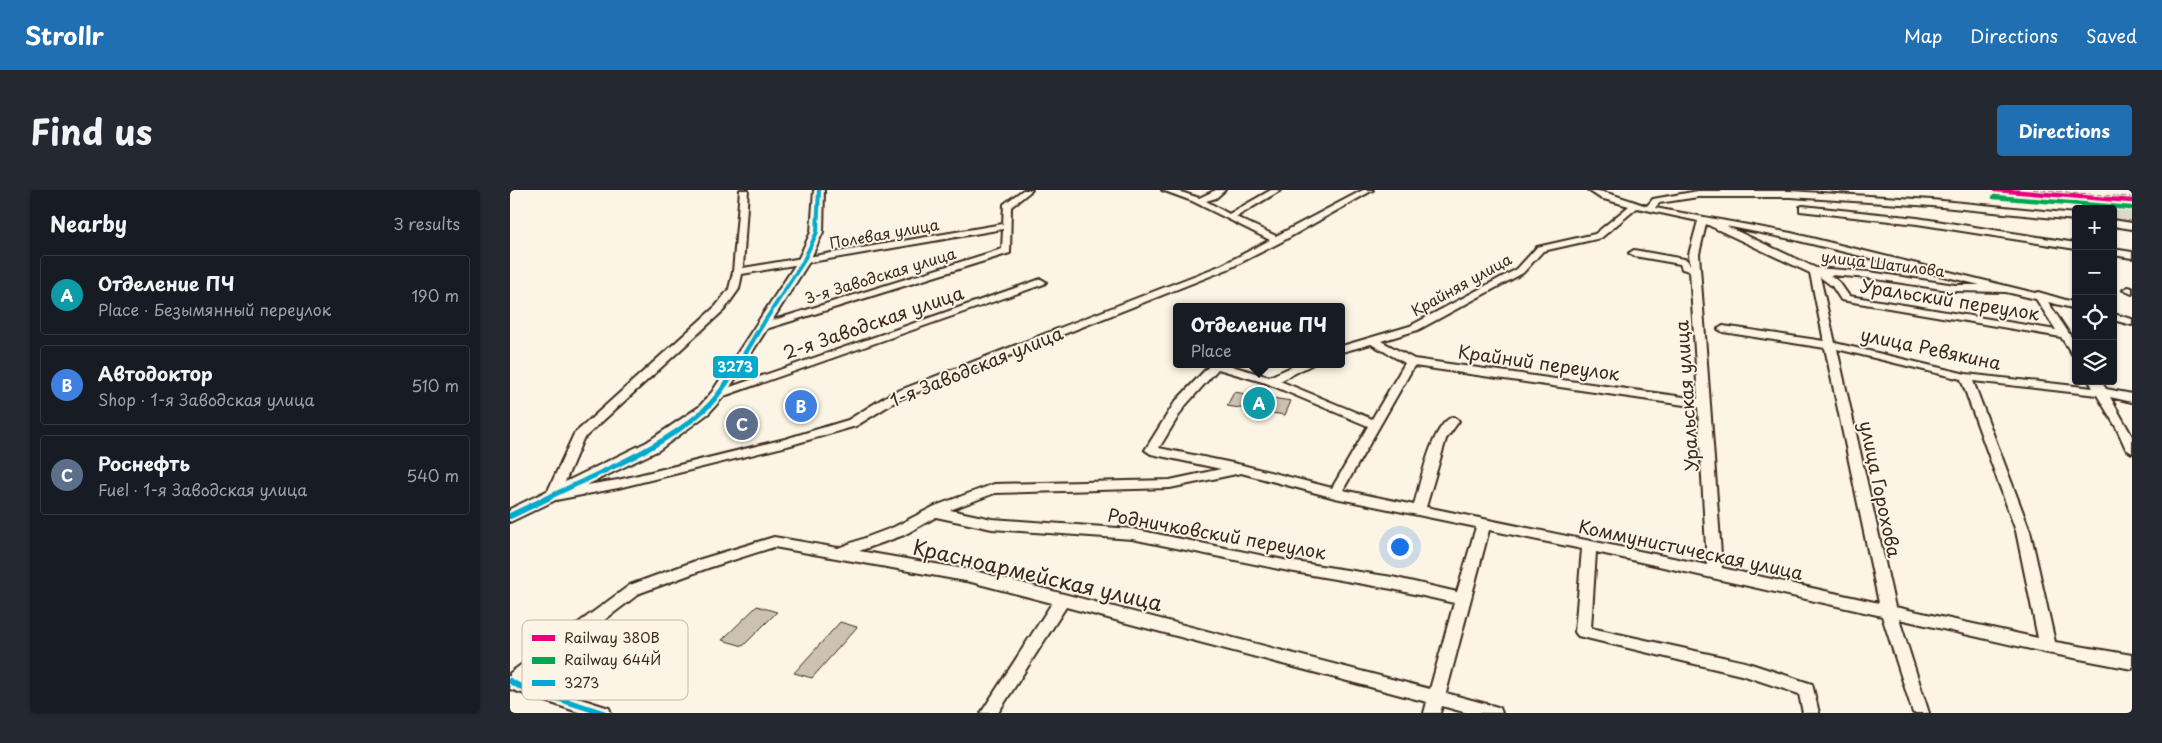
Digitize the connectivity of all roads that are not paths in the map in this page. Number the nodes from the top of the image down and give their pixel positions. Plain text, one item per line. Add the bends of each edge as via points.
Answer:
1 (744, 190) edge
2 (820, 190) edge
3 (1028, 190) edge
4 (1166, 190) edge
5 (1221, 190) edge
6 (1277, 190) edge
7 (1369, 190) edge
8 (1592, 190) edge
9 (1198, 201) junction
10 (1636, 204) junction
11 (1650, 209) junction
12 (1803, 209) dead end
13 (2072, 217) edge
14 (1230, 218) junction
15 (1703, 220) junction
16 (2117, 224) edge
17 (1006, 226) junction
18 (2132, 226) edge
19 (1278, 240) junction
20 (2072, 245) edge
21 (2117, 253) edge
22 (1634, 254) dead end
23 (2132, 255) edge
24 (803, 262) junction
25 (1695, 268) junction
26 (1814, 270) junction
27 (738, 272) junction
28 (1041, 282) dead end
29 (2011, 289) junction
30 (2038, 295) junction
31 (2072, 305) edge
32 (2117, 318) edge
33 (2132, 322) edge
34 (762, 327) junction
35 (1722, 329) dead end
36 (2063, 334) junction
37 (1372, 340) junction
38 (1831, 346) junction
39 (2072, 346) edge
40 (1345, 348) edge
41 (1411, 362) junction
42 (1213, 368) edge
43 (1226, 368) edge
44 (1299, 368) edge
45 (1966, 377) junction
46 (1270, 381) junction
47 (2098, 385) edge
48 (2102, 392) junction
49 (717, 395) junction
50 (2132, 398) edge
51 (1705, 404) junction
52 (1453, 420) dead end
53 (1375, 425) junction
54 (2132, 449) edge
55 (1242, 470) junction
56 (1335, 493) junction
57 (553, 495) junction
58 (1419, 510) junction
59 (934, 512) junction
60 (510, 516) edge
61 (1483, 525) junction
62 (1589, 547) junction
63 (839, 553) junction
64 (1715, 572) junction
65 (1063, 599) junction
66 (1463, 599) junction
67 (1888, 610) junction
68 (593, 620) edge
69 (2048, 647) junction
70 (2132, 662) edge
71 (522, 673) edge
72 (511, 681) edge
73 (522, 687) edge
74 (1436, 697) junction
75 (562, 700) edge
76 (603, 713) edge
77 (989, 713) edge
78 (1432, 713) edge
79 (1494, 713) edge
80 (1811, 713) edge
81 (1921, 713) edge

1 - 27 street
2 - 24 main road via 817,232
3 - 17 street via 1008,206
4 - 9 street
5 - 9 street
6 - 14 street via 1238,210
7 - 19 street, 1-я Заводская улица
8 - 10 street, улица Шатилова
9 - 14 street
10 - 11 street, улица Шатилова
10 - 37 street, Крайняя улица via 1598,236 1540,250 1520,271 1414,328
11 - 13 street via 1656,201 1698,194 1790,194
11 - 15 street, улица Шатилова
12 - 20 street via 1917,221
14 - 19 street
15 - 25 street, Уральская улица via 1694,254
15 - 26 street, улица Шатилова
15 - 29 street, улица Шатилова via 1792,236
16 - 18 street
17 - 24 street, Полевая улица
17 - 34 street, 3-я Заводская улица via 1006,251
19 - 57 street, 1-я Заводская улица via 1225,267 894,397 852,423 618,484
21 - 23 street
22 - 25 street via 1677,260 1684,262 1685,267
24 - 27 street, Полевая улица
24 - 34 main road
25 - 51 street, Уральская улица
26 - 29 street, улица Шатилова via 1955,288
26 - 36 street, Уральский переулок via 1838,284 1845,298
26 - 38 street, улица Горохова
27 - 57 street via 734,289 720,308 578,437
28 - 49 street, 2-я Заводская улица
29 - 30 street, улица Шатилова
30 - 31 street, улица Шатилова
30 - 36 street
32 - 33 street
34 - 49 main road
35 - 38 street, улица Ревякина
36 - 39 street
37 - 40 street, Крайняя улица
37 - 41 street, Крайний переулок
38 - 45 street, улица Ревякина
38 - 67 street, улица Горохова
41 - 51 street, Крайний переулок
41 - 53 street
42 - 55 street, Коммунистическая улица via 1179,405 1151,450
43 - 46 street, Коммунистическая улица
44 - 46 street
45 - 48 street, улица Ревякина
45 - 69 street via 2024,531
46 - 53 street
47 - 48 street
48 - 50 street, улица Ревякина
48 - 54 street
49 - 57 main road via 689,422 653,446
51 - 64 street, Уральская улица
52 - 58 street via 1440,438
53 - 56 street
55 - 56 street, Коммунистическая улица
55 - 59 street, Коммунистическая улица via 1170,484 994,490
56 - 58 street, Коммунистическая улица
57 - 60 main road, 1-я Заводская улица
58 - 61 street, Коммунистическая улица
59 - 63 street, Коммунистическая улица via 899,531
59 - 66 street, Родничковский переулок via 992,524 1132,534
61 - 62 street, Коммунистическая улица
61 - 66 street
62 - 64 street, Коммунистическая улица
62 - 80 street via 1583,632 1745,668 1806,690
63 - 65 street, Красноармейская улица via 971,576
63 - 68 street, Красноармейская улица via 774,542 635,589
64 - 67 street, Коммунистическая улица
65 - 74 street, Красноармейская улица
65 - 77 street
66 - 74 street
67 - 69 street, Коммунистическая улица
67 - 81 street, улица Горохова
69 - 70 street, Коммунистическая улица
71 - 72 street, Красноармейская улица
72 - 73 street
74 - 78 street
74 - 79 street, Красноармейская улица
75 - 76 street

